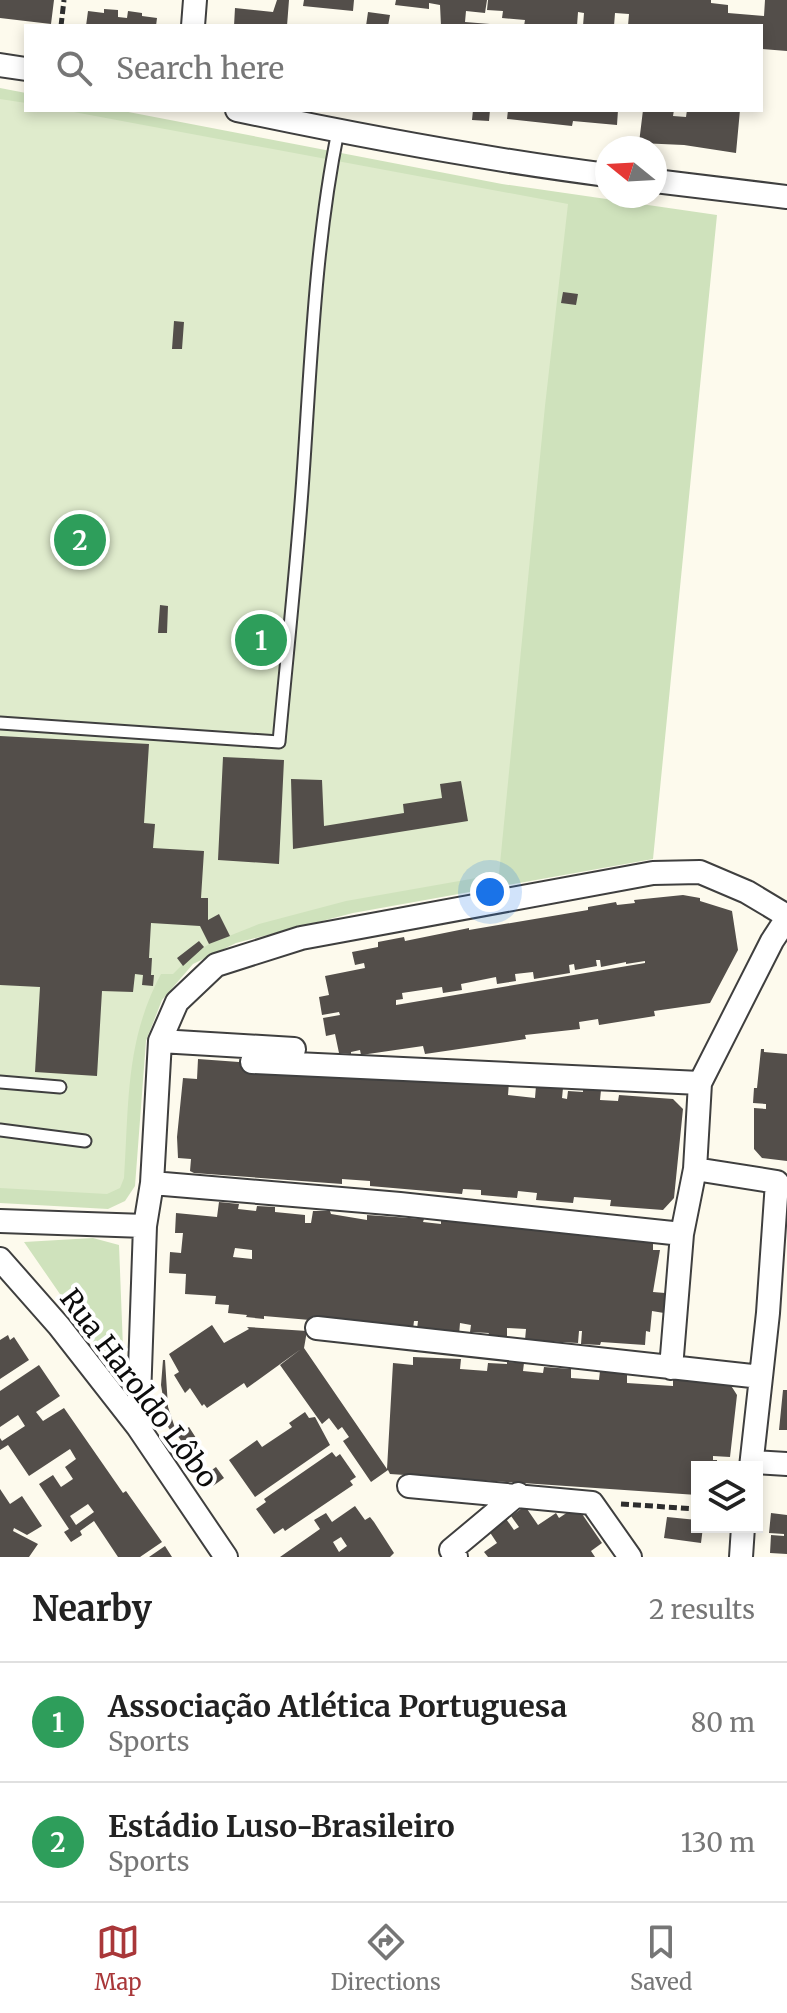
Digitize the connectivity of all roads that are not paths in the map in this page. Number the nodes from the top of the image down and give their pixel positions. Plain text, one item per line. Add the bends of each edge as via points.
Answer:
1 (195, 0) edge
2 (193, 24) edge
3 (0, 65) edge
4 (24, 69) edge
5 (247, 112) edge
6 (338, 131) junction
7 (595, 173) edge
8 (667, 182) edge
9 (787, 197) edge
10 (0, 723) edge
11 (787, 917) edge
12 (160, 1041) junction
13 (315, 1051) dead end
14 (252, 1062) dead end
15 (0, 1082) edge
16 (700, 1083) junction
17 (60, 1087) dead end
18 (0, 1130) edge
19 (85, 1141) dead end
20 (695, 1169) junction
21 (782, 1182) edge
22 (152, 1183) junction
23 (0, 1221) edge
24 (145, 1226) junction
25 (682, 1234) junction
26 (0, 1259) edge
27 (778, 1314) edge
28 (317, 1328) dead end
29 (671, 1368) junction
30 (761, 1377) junction
31 (138, 1427) junction
32 (752, 1461) edge
33 (763, 1464) edge
34 (787, 1464) edge
35 (409, 1486) dead end
36 (518, 1494) junction
37 (743, 1533) edge
38 (226, 1557) edge
39 (456, 1557) edge
40 (630, 1557) edge
41 (741, 1557) edge

1 - 2 street
3 - 4 street
5 - 6 street
6 - 7 street
6 - 10 lane via 312,343 279,742
8 - 9 street
11 - 12 street via 700,872 653,873 301,938 216,965 177,1002
11 - 16 street
12 - 13 street
12 - 22 street
14 - 16 street
15 - 17 lane
16 - 20 street
18 - 19 lane
20 - 21 street
20 - 25 street
21 - 27 street
22 - 24 street
22 - 25 street
23 - 24 street
24 - 31 street
25 - 29 street
26 - 31 street, Rua Haroldo Lôbo
27 - 30 street
28 - 29 street
29 - 30 street
30 - 32 street
31 - 38 street, Rua Haroldo Lôbo
33 - 34 street
35 - 36 street
36 - 39 street via 451,1550
36 - 40 street via 592,1503
37 - 41 street

